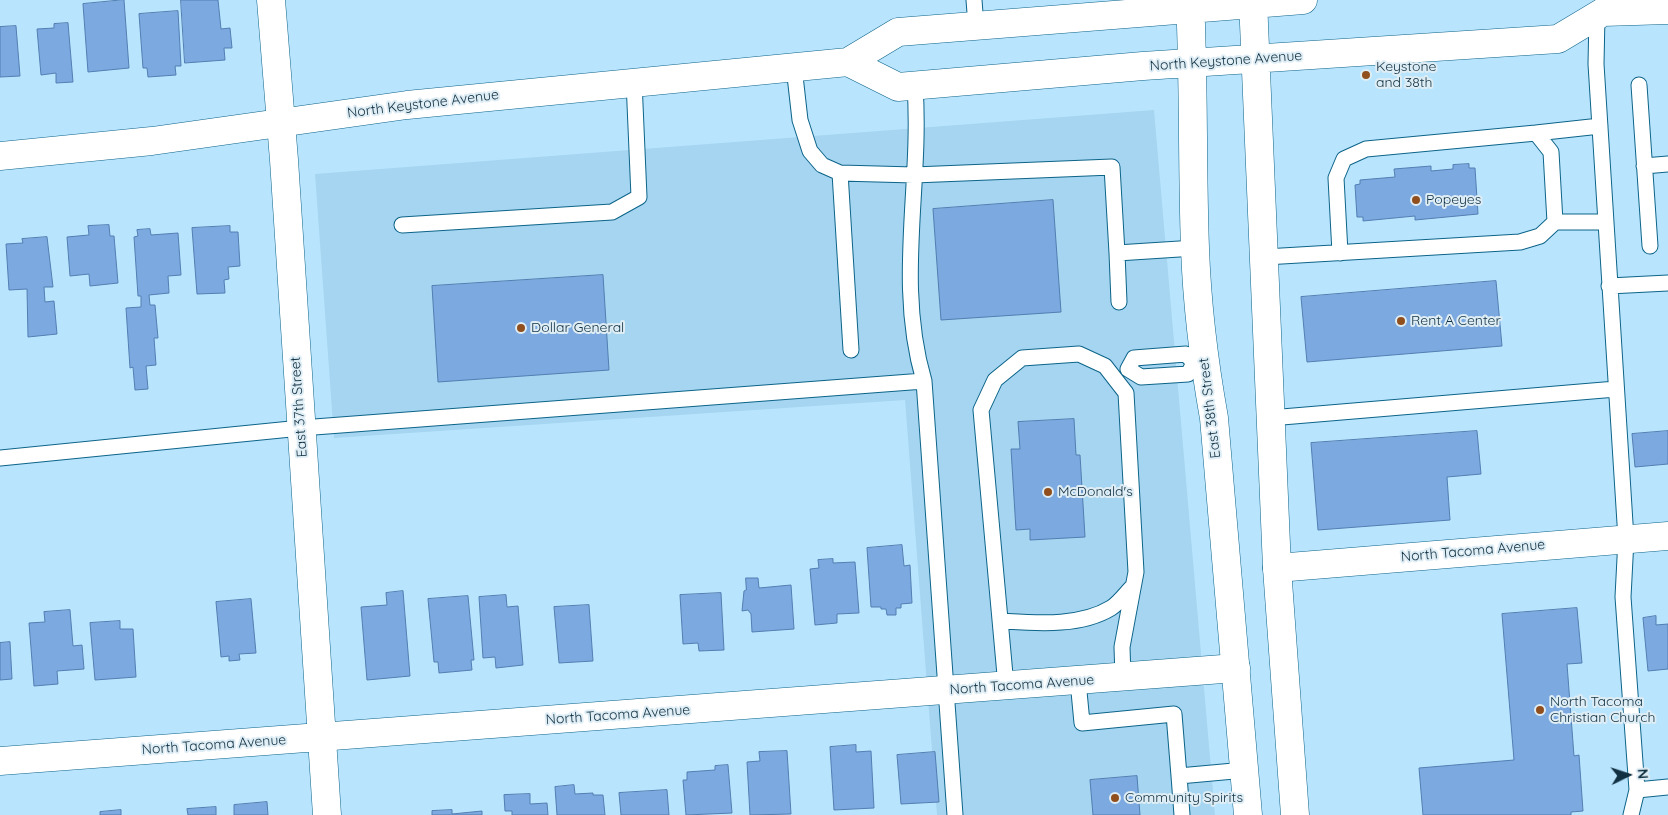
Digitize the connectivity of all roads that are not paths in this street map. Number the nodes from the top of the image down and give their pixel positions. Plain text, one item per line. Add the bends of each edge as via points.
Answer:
1 (271, 0) edge
2 (1303, 0) edge
3 (1253, 2) edge
4 (1190, 5) edge
5 (1594, 9) edge
6 (1668, 10) edge
7 (975, 13) edge
8 (1256, 59) junction
9 (848, 62) junction
10 (1193, 63) junction
11 (794, 67) junction
12 (634, 81) junction
13 (1638, 85) dead end
14 (915, 86) junction
15 (281, 122) junction
16 (1600, 126) junction
17 (1536, 133) junction
18 (0, 156) edge
19 (1668, 164) edge
20 (1644, 166) junction
21 (840, 173) junction
22 (914, 175) junction
23 (1555, 222) junction
24 (1606, 222) junction
25 (402, 225) dead end
26 (1650, 246) dead end
27 (1195, 248) junction
28 (1117, 253) junction
29 (1340, 253) junction
30 (1265, 257) junction
31 (1668, 283) edge
32 (1609, 286) junction
33 (1119, 302) dead end
34 (851, 350) dead end
35 (1199, 362) junction
36 (1111, 372) junction
37 (924, 381) junction
38 (1616, 389) junction
39 (1270, 418) junction
40 (301, 428) junction
41 (0, 458) edge
42 (1668, 536) edge
43 (1626, 539) junction
44 (1277, 568) junction
45 (1133, 586) junction
46 (1000, 621) junction
47 (1236, 668) junction
48 (1124, 677) junction
49 (1078, 681) junction
50 (1006, 686) junction
51 (947, 690) junction
52 (321, 737) junction
53 (0, 761) edge
54 (1245, 770) junction
55 (1179, 776) junction
56 (1668, 787) edge
57 (1637, 790) junction
58 (327, 815) edge
59 (955, 815) edge
60 (1182, 815) edge
61 (1248, 815) edge
62 (1295, 815) edge
63 (1631, 815) edge

1 - 15 main road, East 37th Street
2 - 3 main road, North Keystone Avenue
3 - 4 main road, North Keystone Avenue
3 - 8 main road
4 - 7 main road, North Keystone Avenue
4 - 10 main road, East 38th Street
5 - 6 main road, North Keystone Avenue
5 - 8 main road, North Keystone Avenue via 1558,39
5 - 16 lane
7 - 9 main road, North Keystone Avenue via 898,32
8 - 10 main road, North Keystone Avenue
8 - 30 main road
9 - 11 main road, North Keystone Avenue
9 - 14 main road, North Keystone Avenue via 898,87
10 - 14 main road, North Keystone Avenue
10 - 27 main road, East 38th Street
11 - 12 main road, North Keystone Avenue
11 - 21 lane via 800,120 810,151 822,164
12 - 15 main road, North Keystone Avenue
12 - 25 lane via 639,197 612,212
13 - 20 lane
14 - 22 lane
15 - 18 main road, North Keystone Avenue via 152,141
15 - 40 main road, East 37th Street
16 - 17 lane
16 - 24 lane
17 - 23 lane via 1551,152
17 - 29 lane via 1366,149 1344,159 1336,178
19 - 20 lane
20 - 26 lane
21 - 22 lane
21 - 34 lane
22 - 28 lane via 1112,166
22 - 37 lane via 910,302 913,338
23 - 24 lane
23 - 29 lane via 1540,236 1520,242
24 - 32 lane
27 - 28 lane
27 - 35 main road, East 38th Street
28 - 33 lane
29 - 30 lane
30 - 39 main road
31 - 32 lane
32 - 38 lane
35 - 36 lane via 1186,354 1134,358 1128,369
35 - 47 main road, East 38th Street via 1214,418
36 - 45 lane via 1126,393 1136,572
36 - 46 lane via 1079,354 1022,358 995,380 981,410
37 - 40 lane
37 - 51 lane
38 - 39 lane
38 - 43 lane
39 - 44 main road
40 - 41 lane
40 - 52 main road, East 37th Street
42 - 43 main road, North Tacoma Avenue
43 - 44 main road, North Tacoma Avenue
43 - 57 lane via 1623,598
44 - 62 main road
45 - 46 lane via 1111,608 1072,622
45 - 48 lane via 1122,647
46 - 50 lane
47 - 48 main road, North Tacoma Avenue
47 - 54 main road, East 38th Street
48 - 49 main road, North Tacoma Avenue
49 - 50 main road, North Tacoma Avenue
49 - 55 lane via 1082,723 1174,714
50 - 51 main road, North Tacoma Avenue
51 - 52 main road, North Tacoma Avenue
51 - 59 lane
52 - 53 main road, North Tacoma Avenue
52 - 58 main road, East 37th Street
54 - 55 lane
54 - 61 main road, East 38th Street
55 - 60 lane
56 - 57 lane
57 - 63 lane

